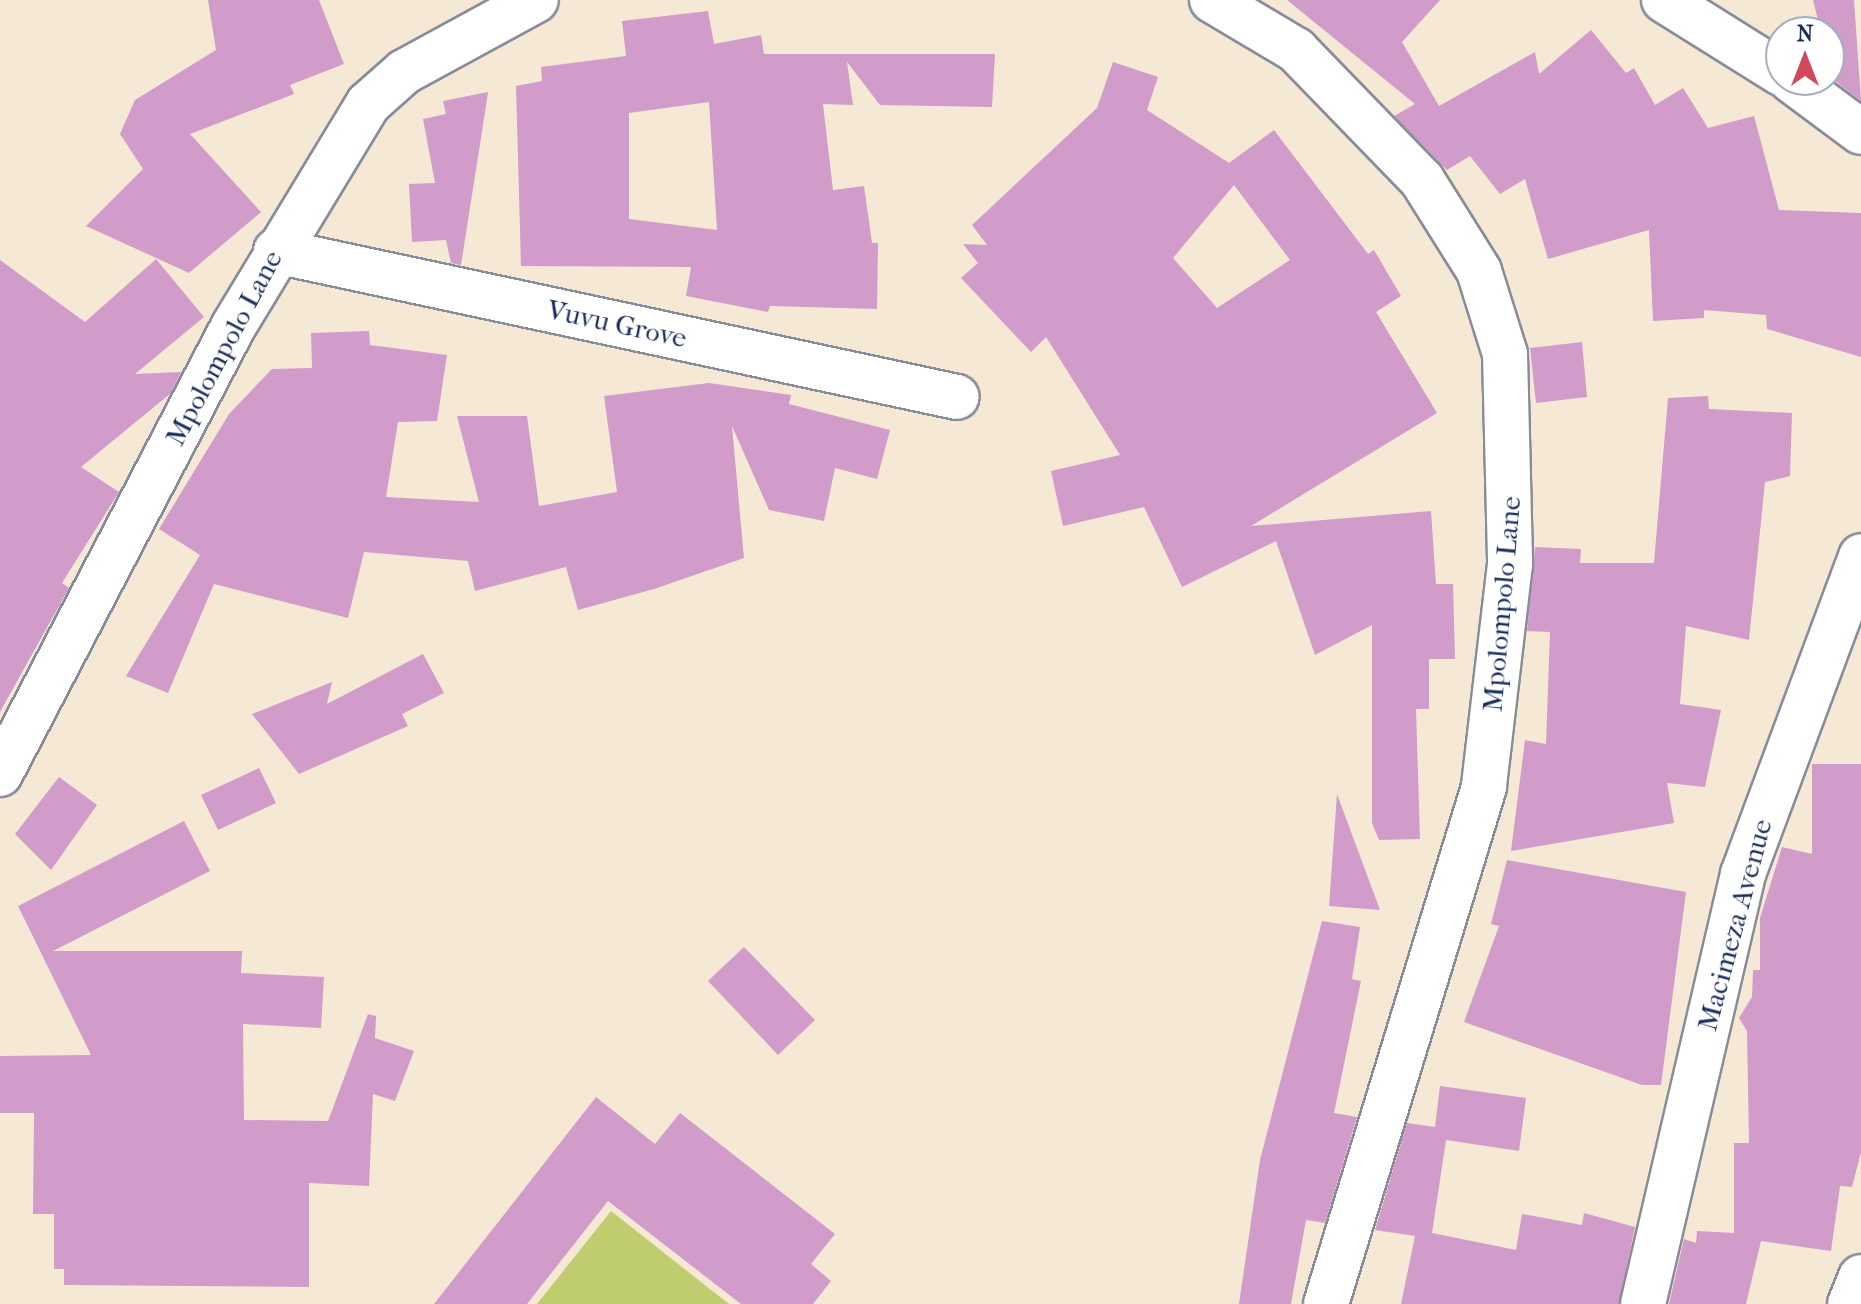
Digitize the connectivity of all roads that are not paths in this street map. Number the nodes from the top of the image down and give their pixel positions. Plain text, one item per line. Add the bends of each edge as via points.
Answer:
1 (536, 0) edge
2 (1212, 0) edge
3 (1664, 0) edge
4 (1765, 63) edge
5 (1813, 96) edge
6 (1861, 132) edge
7 (276, 251) junction
8 (957, 397) dead end
9 (1861, 556) edge
10 (0, 774) edge
11 (1861, 1277) edge
12 (1326, 1304) edge
13 (1643, 1304) edge
14 (1850, 1304) edge

1 - 7 street, Mpolompolo Lane via 404,72 368,104
2 - 12 street, Mpolompolo Lane via 1296,50 1422,180 1479,271 1505,354 1510,564 1484,787
3 - 4 street
5 - 6 street
7 - 8 street, Vuvu Grove
7 - 10 street, Mpolompolo Lane
9 - 13 street, Macimeza Avenue via 1743,874
11 - 14 street

